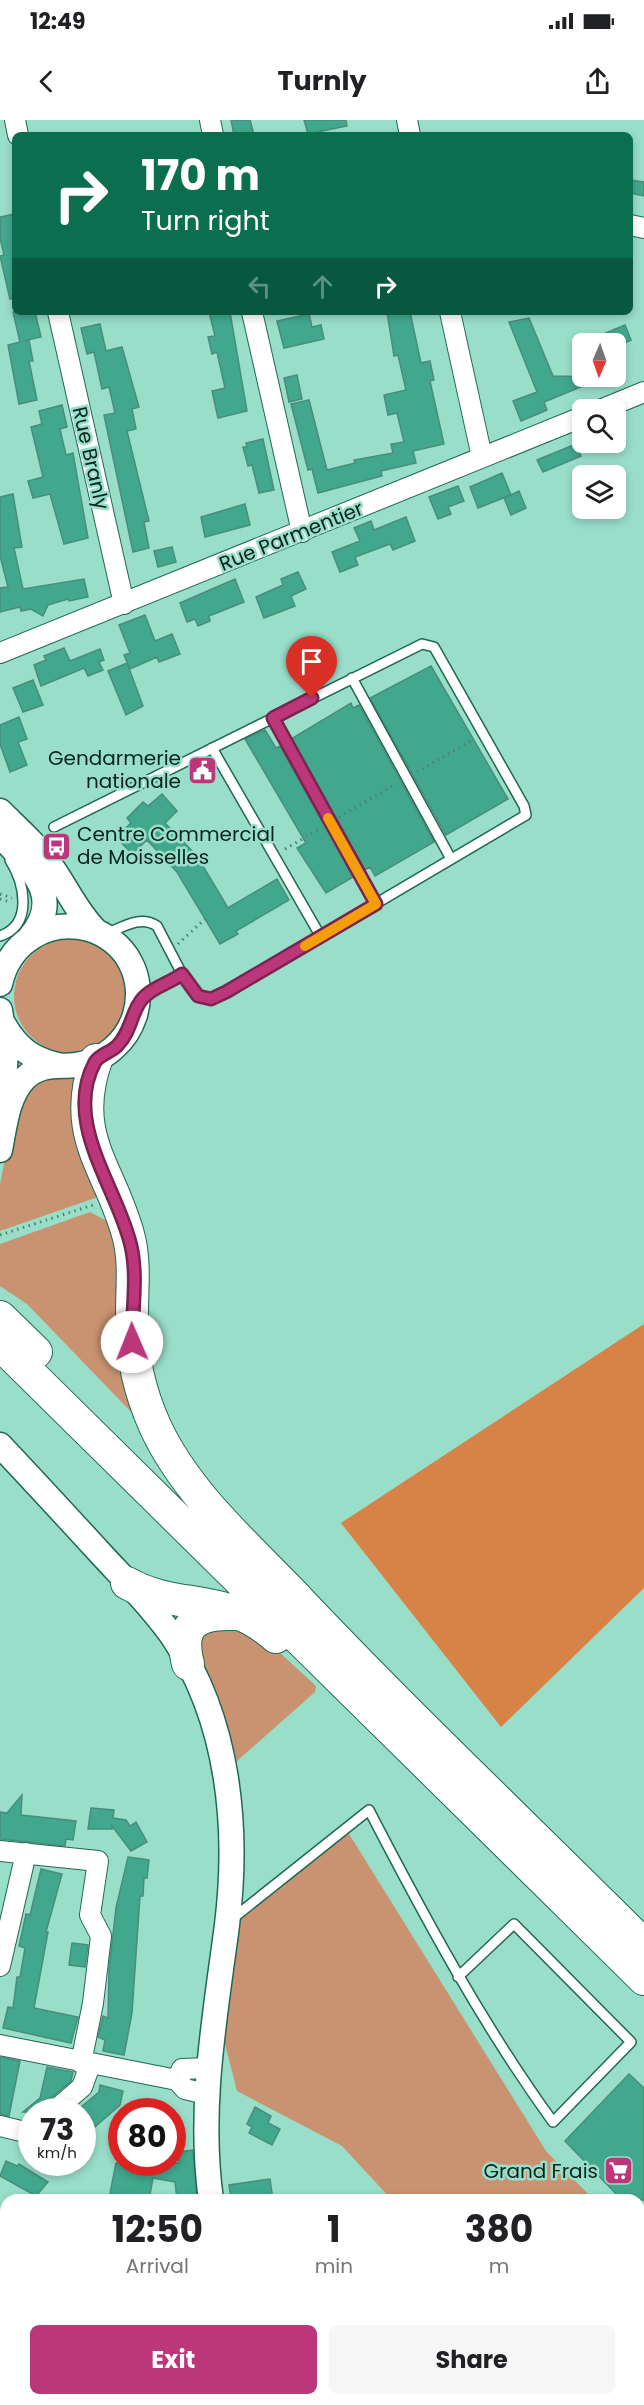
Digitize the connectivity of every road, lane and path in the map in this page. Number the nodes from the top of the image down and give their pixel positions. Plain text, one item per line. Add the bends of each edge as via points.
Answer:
1 (59, 315) edge
2 (253, 315) edge
3 (451, 315) edge
4 (644, 392) edge
5 (626, 399) edge
6 (572, 421) edge
7 (482, 457) junction
8 (302, 532) junction
9 (124, 604) junction
10 (0, 653) edge
11 (352, 678) junction
12 (273, 718) junction
13 (483, 734) junction
14 (212, 748) junction
15 (407, 778) junction
16 (0, 811) edge
17 (331, 822) junction
18 (54, 827) dead end
19 (0, 835) edge
20 (0, 846) edge
21 (274, 855) junction
22 (451, 859) junction
23 (376, 904) junction
24 (205, 919) dead end
25 (100, 933) junction
26 (0, 936) edge
27 (30, 937) junction
28 (321, 937) junction
29 (170, 951) junction
30 (3, 958) edge
31 (182, 974) junction
32 (0, 984) edge
33 (138, 1004) junction
34 (0, 1013) edge
35 (96, 1060) junction
36 (57, 1065) junction
37 (0, 1143) edge
38 (0, 1150) edge
39 (115, 1198) junction
40 (0, 1235) edge
41 (0, 1317) edge
42 (0, 1344) edge
43 (0, 1445) edge
44 (127, 1582) junction
45 (250, 1618) junction
46 (356, 1661) junction
47 (188, 1664) junction
48 (0, 1851) edge
49 (26, 1853) junction
50 (227, 1922) junction
51 (644, 1945) edge
52 (0, 1966) edge
53 (458, 1977) junction
54 (644, 1981) edge
55 (0, 2045) edge
56 (86, 2064) junction
57 (207, 2083) junction
58 (69, 2098) edge
59 (0, 2126) edge
60 (18, 2130) edge
61 (210, 2194) edge

1 - 9 street, Rue Branly
2 - 8 street
3 - 7 street
4 - 5 street
6 - 7 street, Rue Parmentier
7 - 8 street, Rue Parmentier
8 - 9 street, Rue Parmentier
9 - 10 street, Rue Parmentier
11 - 12 lane
11 - 13 lane via 422,644 434,647
11 - 15 lane
12 - 14 lane
12 - 17 lane
13 - 15 path
13 - 22 lane via 526,815
14 - 18 lane
14 - 21 lane
15 - 17 path
15 - 22 lane
16 - 25 street via 51,866 81,917
17 - 21 path
17 - 23 lane
19 - 27 street via 34,875 46,898 45,914
20 - 26 lane via 16,871 23,904 23,914 15,927
21 - 28 lane
22 - 23 lane
23 - 28 lane
24 - 29 path
25 - 27 street via 64,926
25 - 29 lane via 131,923 151,922
25 - 33 street via 119,947 130,962 137,980
27 - 30 street
28 - 31 lane via 211,999 198,996
29 - 31 lane
30 - 32 street
31 - 33 lane
33 - 35 street via 131,1028 116,1047
34 - 36 street via 11,1039 22,1050 40,1061
34 - 37 street via 6,1051
35 - 36 street
35 - 39 highway via 88,1085 87,1126
36 - 38 street via 36,1070 16,1089
39 - 40 path
39 - 46 highway via 132,1252 132,1342 136,1367 162,1441 214,1511
41 - 46 highway
42 - 54 highway
43 - 44 street
44 - 45 highway via 146,1592 211,1604
44 - 47 street via 161,1621
45 - 47 highway via 221,1614 197,1620 184,1640
45 - 54 highway via 280,1641
46 - 51 highway
47 - 50 street via 217,1736 231,1808
48 - 49 street
49 - 52 street
49 - 56 street via 98,1861 90,1915 102,1936
50 - 53 lane via 369,1810
50 - 57 street
53 - 53 lane via 505,2055 553,2122 631,2042 514,1924
55 - 56 street
56 - 57 street via 177,2080 185,2089
56 - 58 street via 82,2087
57 - 61 street via 204,2139
59 - 60 street

